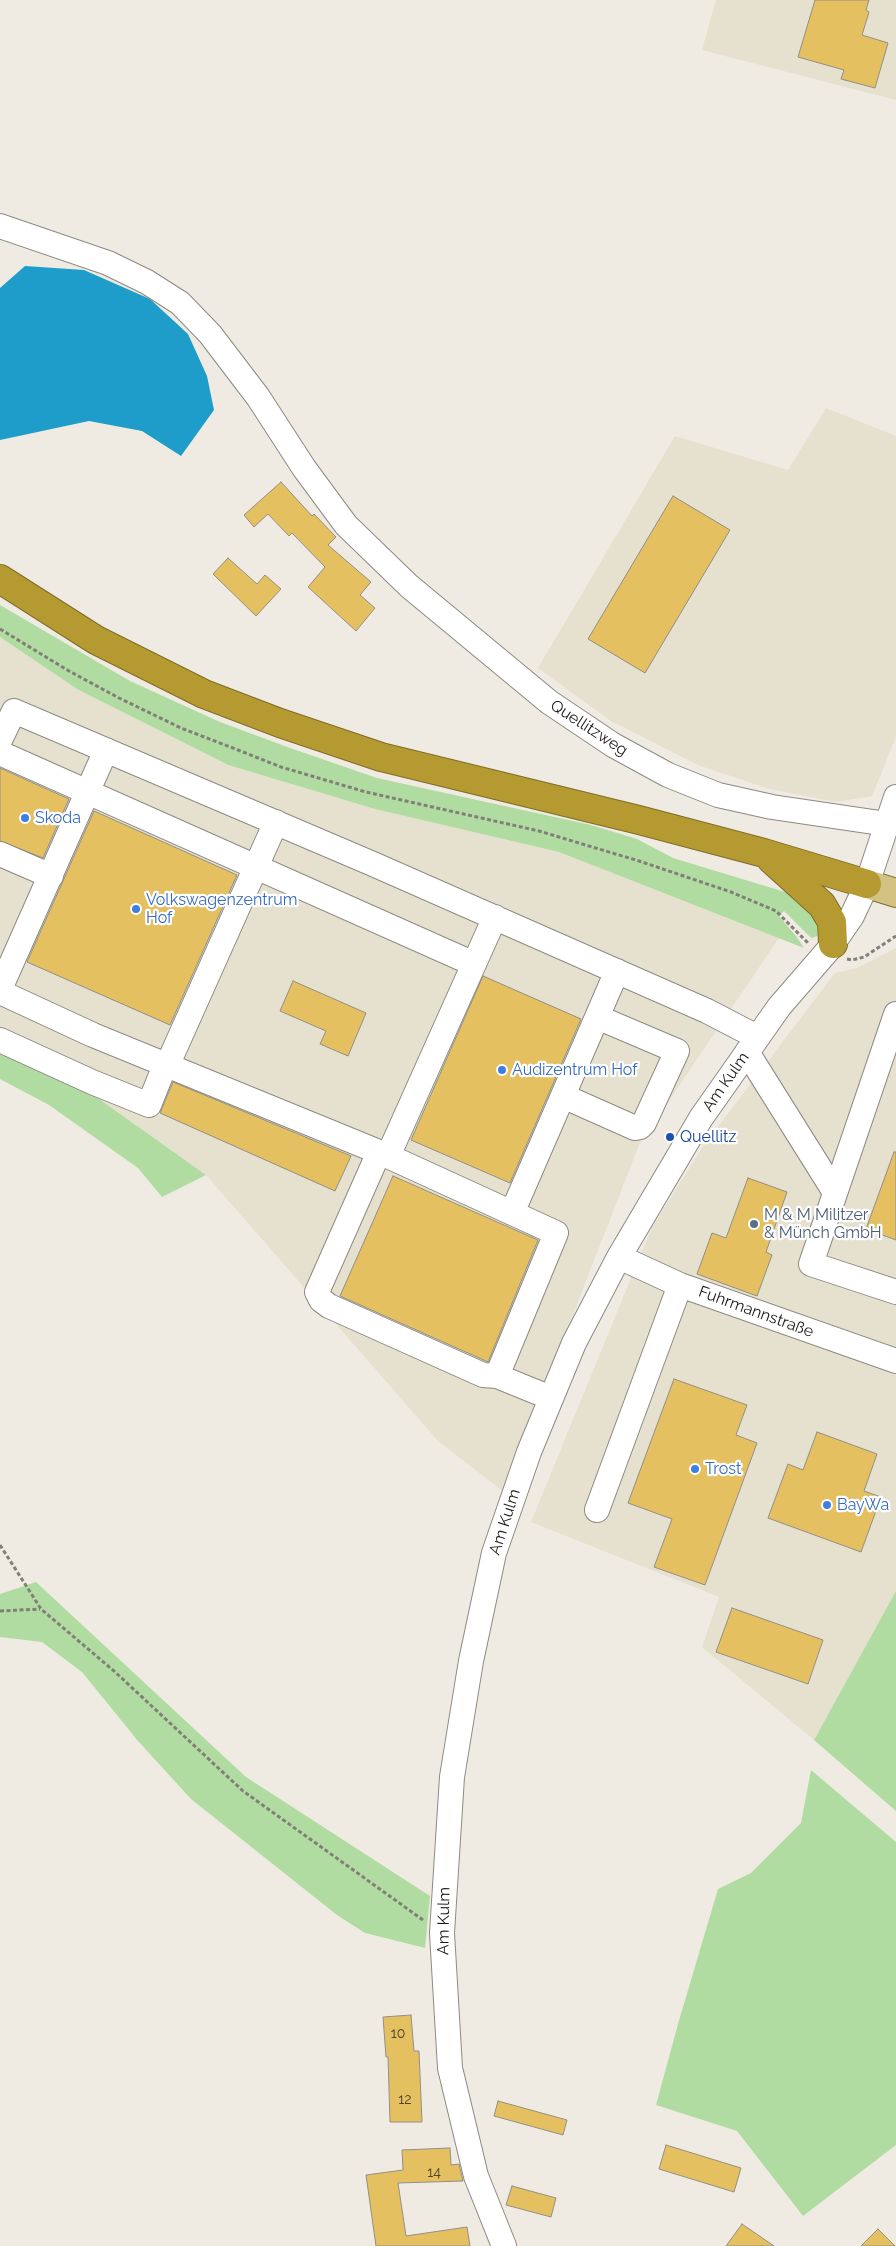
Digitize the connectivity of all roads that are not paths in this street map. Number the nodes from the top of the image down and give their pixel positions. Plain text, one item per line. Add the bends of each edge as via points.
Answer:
1 (0, 226) edge
2 (0, 580) edge
3 (0, 740) edge
4 (106, 750) junction
5 (0, 753) edge
6 (89, 792) junction
7 (896, 797) edge
8 (276, 822) junction
9 (887, 824) junction
10 (764, 853) junction
11 (0, 854) edge
12 (256, 866) junction
13 (51, 876) junction
14 (867, 884) junction
15 (896, 893) edge
16 (495, 917) junction
17 (827, 950) junction
18 (474, 964) junction
19 (617, 971) junction
20 (0, 990) edge
21 (896, 1014) edge
22 (597, 1017) junction
23 (0, 1040) edge
24 (752, 1044) junction
25 (166, 1065) junction
26 (563, 1096) junction
27 (383, 1154) junction
28 (834, 1191) junction
29 (512, 1213) junction
30 (619, 1257) junction
31 (680, 1285) junction
32 (896, 1292) edge
33 (896, 1361) edge
34 (498, 1376) junction
35 (551, 1398) junction
36 (597, 1510) dead end
37 (504, 2246) edge

1 - 9 street, Quellitzweg via 108,263 148,282 180,303 210,334 246,381 346,525 408,586 549,702 613,746 668,775 718,795 772,807
2 - 10 highway via 96,640 204,694 280,723 381,757 564,800
3 - 4 street via 14,711
4 - 6 street
4 - 8 street
5 - 6 street
6 - 12 street
6 - 13 street
7 - 9 street, Am Kulm
8 - 12 street
8 - 16 street
9 - 14 street, Am Kulm
10 - 14 highway
10 - 17 highway via 822,905 832,922
11 - 13 street
12 - 18 street
12 - 25 street
13 - 20 street
14 - 15 main road
14 - 17 street, Am Kulm via 852,916
16 - 18 street
16 - 19 street
17 - 24 street, Am Kulm
18 - 27 street
19 - 22 street
19 - 24 street via 707,1010
20 - 25 street via 93,1035
21 - 28 street
22 - 26 street
22 - 26 street via 677,1051 640,1127 634,1128
23 - 25 street via 148,1105
24 - 28 street
24 - 30 street, Am Kulm via 682,1148
25 - 27 street
26 - 29 street
27 - 29 street
27 - 34 street via 317,1292 321,1300 483,1375
28 - 32 street via 811,1264
29 - 34 street via 556,1233
30 - 31 street, Fuhrmannstraße
30 - 35 street, Am Kulm via 574,1343
31 - 33 street, Fuhrmannstraße
31 - 36 street
34 - 35 street
35 - 37 street, Am Kulm via 494,1553 471,1661 452,1777 442,1933 450,2068 476,2176

